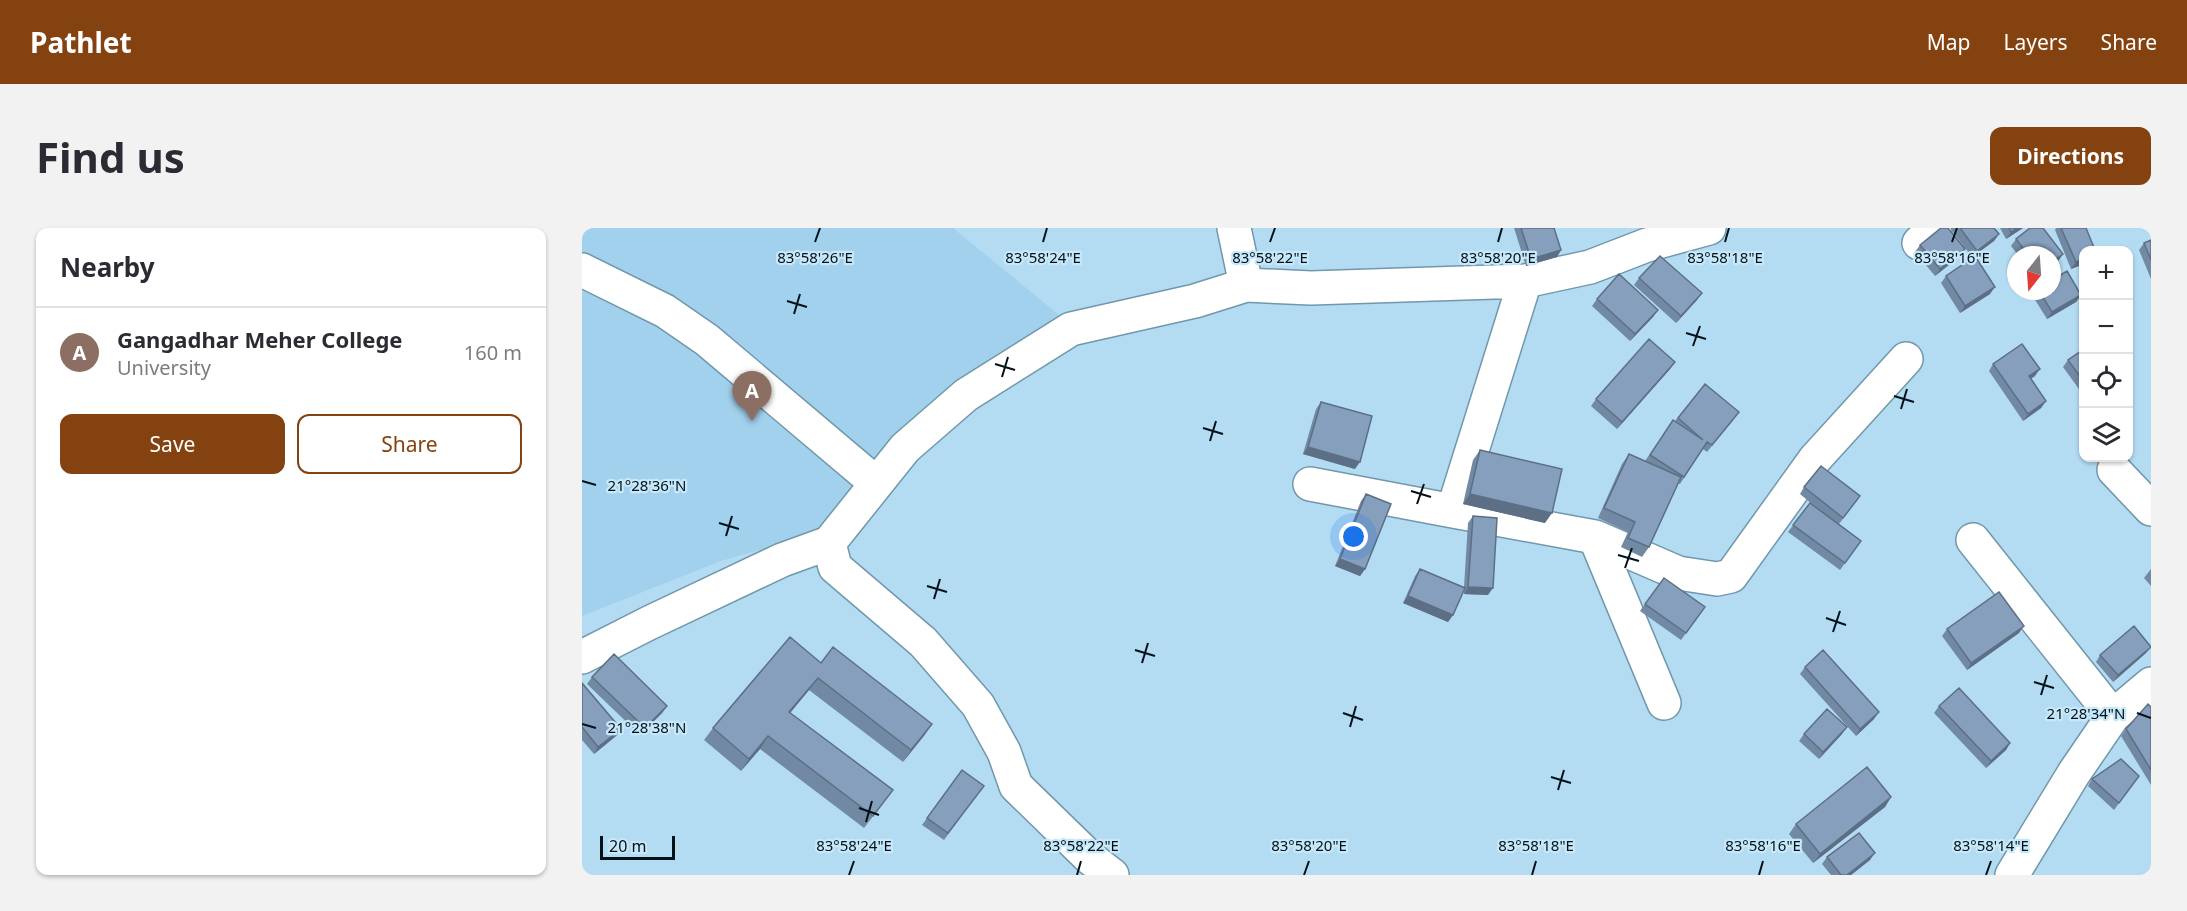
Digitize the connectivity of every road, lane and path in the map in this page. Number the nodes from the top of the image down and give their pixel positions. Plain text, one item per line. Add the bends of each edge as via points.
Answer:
1 (1234, 228) edge
2 (1688, 231) edge
3 (582, 270) edge
4 (1525, 281) junction
5 (1246, 285) junction
6 (1906, 359) dead end
7 (2114, 470) dead end
8 (876, 483) junction
9 (1310, 484) dead end
10 (2151, 509) edge
11 (1453, 511) junction
12 (1594, 537) junction
13 (1973, 540) dead end
14 (830, 543) junction
15 (582, 657) edge
16 (2151, 684) edge
17 (1664, 703) dead end
18 (2113, 716) junction
19 (2017, 867) edge
20 (1112, 875) edge
21 (1990, 875) edge

1 - 5 street
2 - 4 street via 1590,267
3 - 8 street via 665,311 707,340
4 - 5 street via 1311,288
4 - 11 street
5 - 8 street via 1195,301 1071,329 966,395 904,448
6 - 12 street via 1815,459 1731,576 1717,579 1678,573
7 - 10 street
8 - 14 street
9 - 11 street
11 - 12 street
12 - 17 street
13 - 18 street
14 - 15 street via 782,560
14 - 20 street via 835,567 922,642 978,705 1004,753 1016,786
16 - 18 street
18 - 19 street
19 - 21 street

